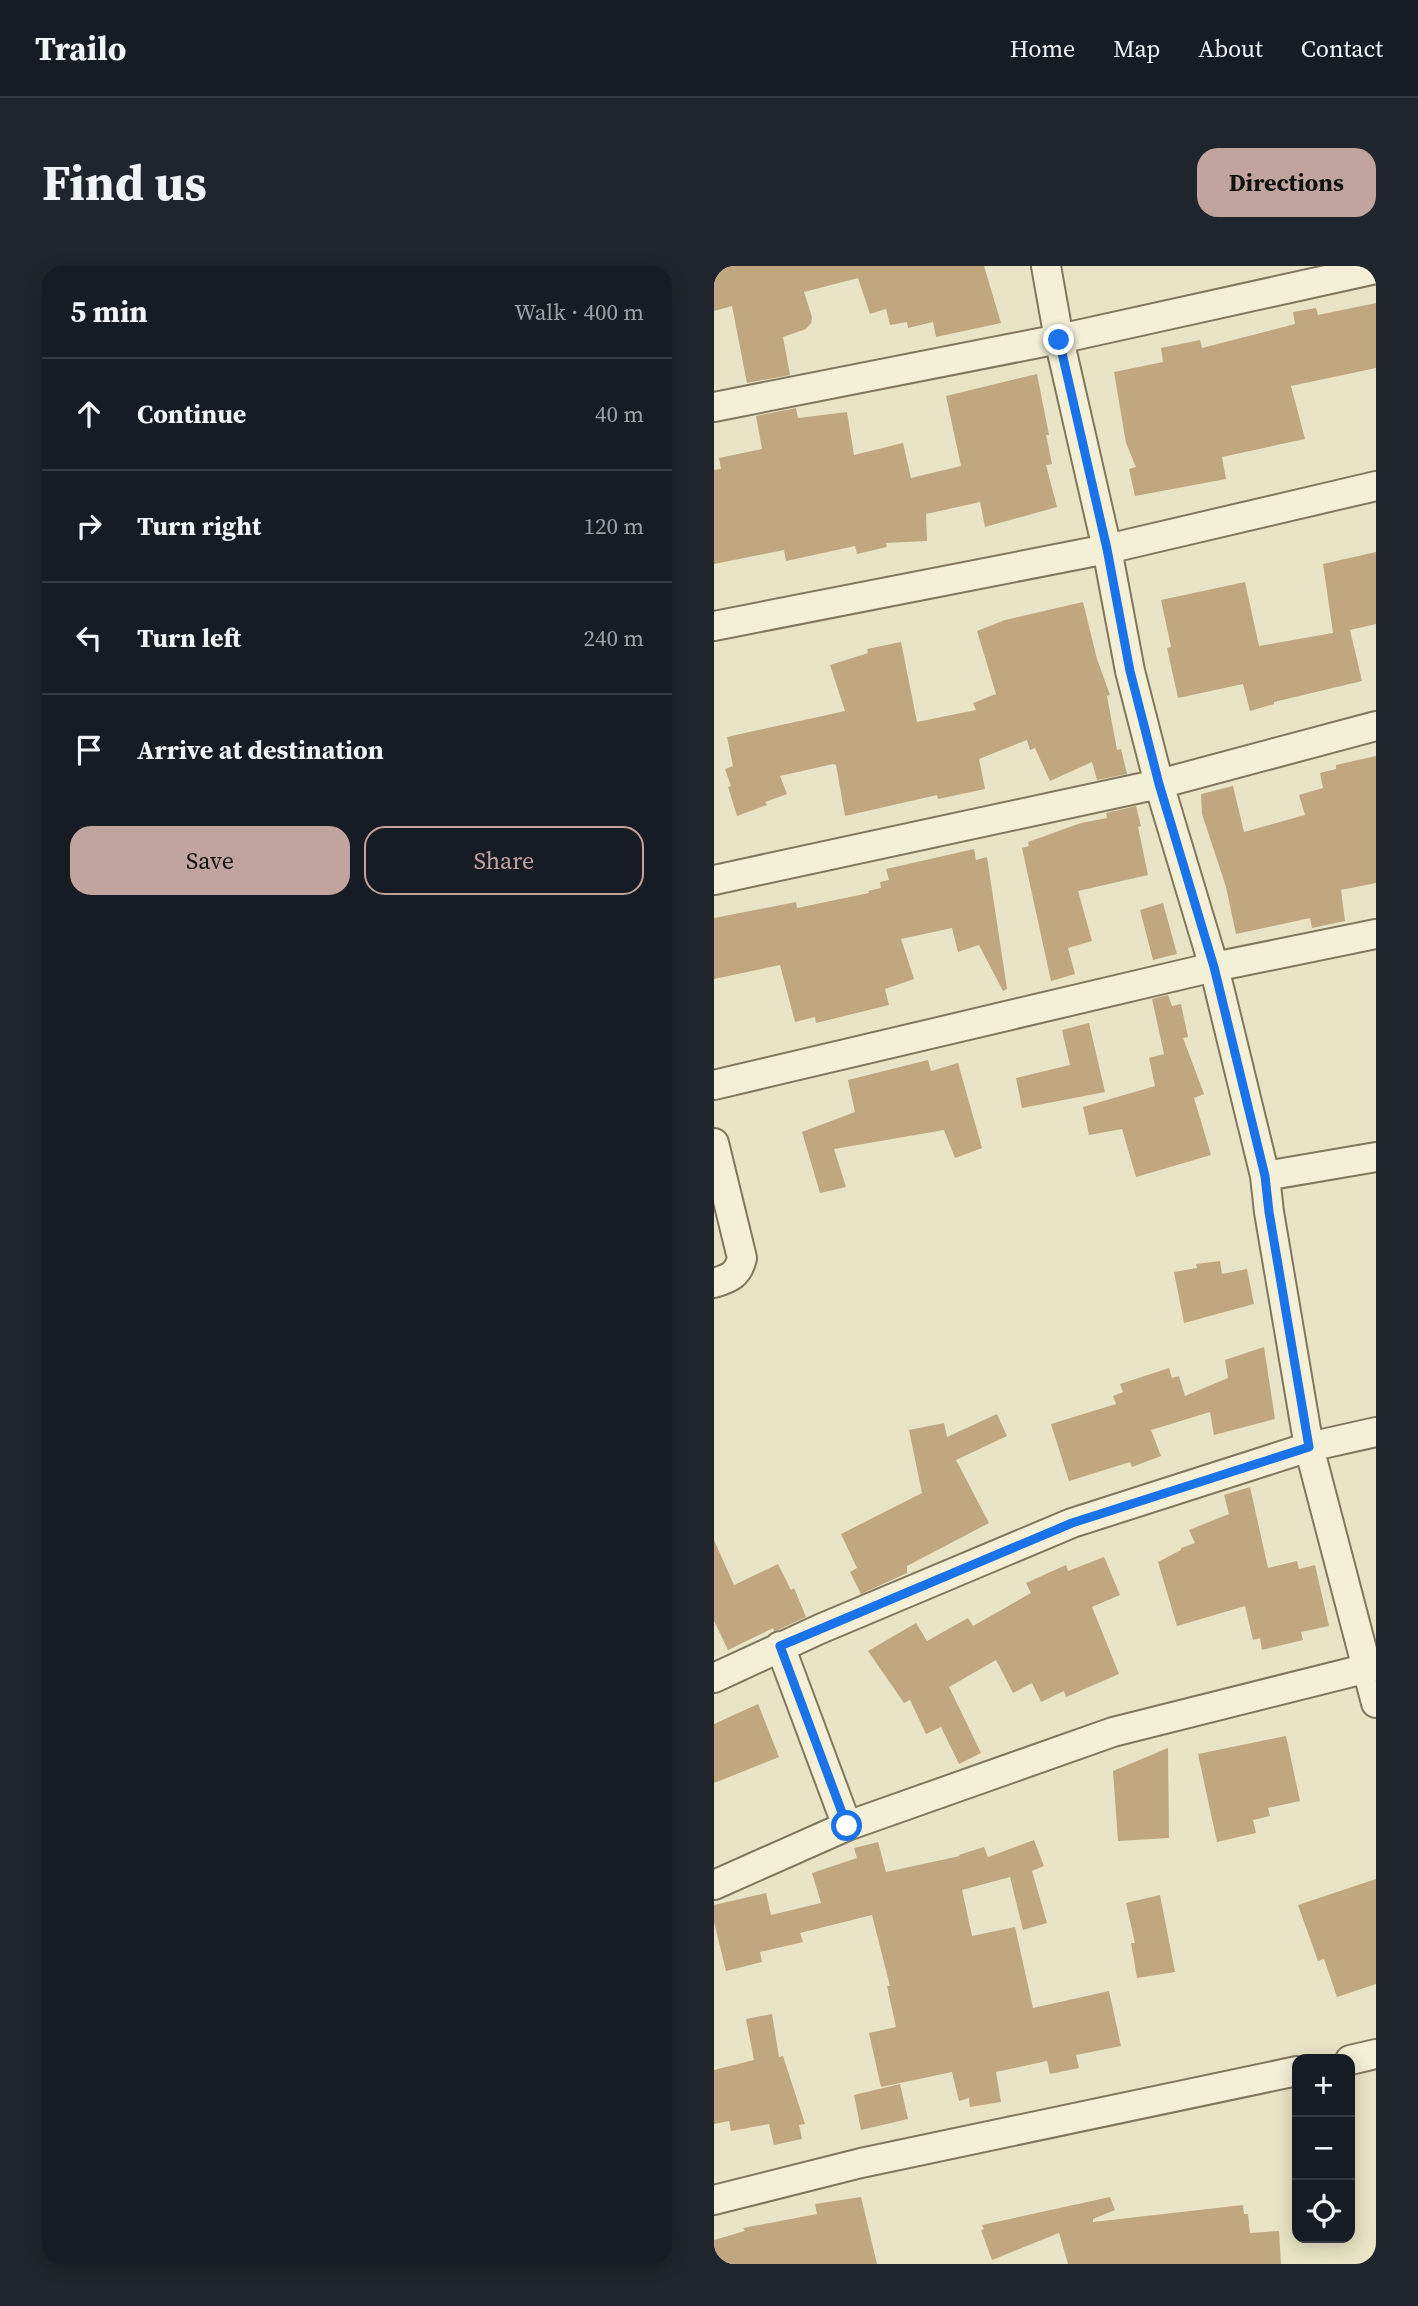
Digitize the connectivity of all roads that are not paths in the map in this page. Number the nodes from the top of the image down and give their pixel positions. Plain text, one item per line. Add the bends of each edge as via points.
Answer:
1 (1046, 266) edge
2 (1376, 269) edge
3 (1059, 340) junction
4 (714, 408) edge
5 (1376, 486) edge
6 (1107, 549) junction
7 (714, 626) edge
8 (1376, 726) edge
9 (1159, 784) junction
10 (714, 880) edge
11 (1376, 934) edge
12 (1214, 967) junction
13 (714, 1085) edge
14 (714, 1143) edge
15 (1376, 1157) edge
16 (1265, 1176) junction
17 (714, 1283) edge
18 (1376, 1432) edge
19 (1309, 1447) junction
20 (780, 1646) junction
21 (1372, 1667) edge
22 (714, 1678) edge
23 (1376, 1703) edge
24 (847, 1826) junction
25 (714, 1885) edge
26 (1376, 2054) edge
27 (1355, 2059) edge
28 (1292, 2072) edge
29 (714, 2200) edge

1 - 3 street
2 - 3 street
3 - 4 street
3 - 6 street
5 - 6 street
6 - 7 street
6 - 9 street via 1130,671
8 - 9 street
9 - 10 street
9 - 12 street
11 - 12 street
12 - 13 street
12 - 16 street
14 - 17 street via 742,1258 739,1271
15 - 16 street
16 - 19 street
18 - 19 street
19 - 20 street via 1072,1523
19 - 21 street
20 - 22 street
20 - 24 street
21 - 23 street
21 - 24 street via 1114,1732
24 - 25 street
26 - 27 street
28 - 29 street via 861,2163

